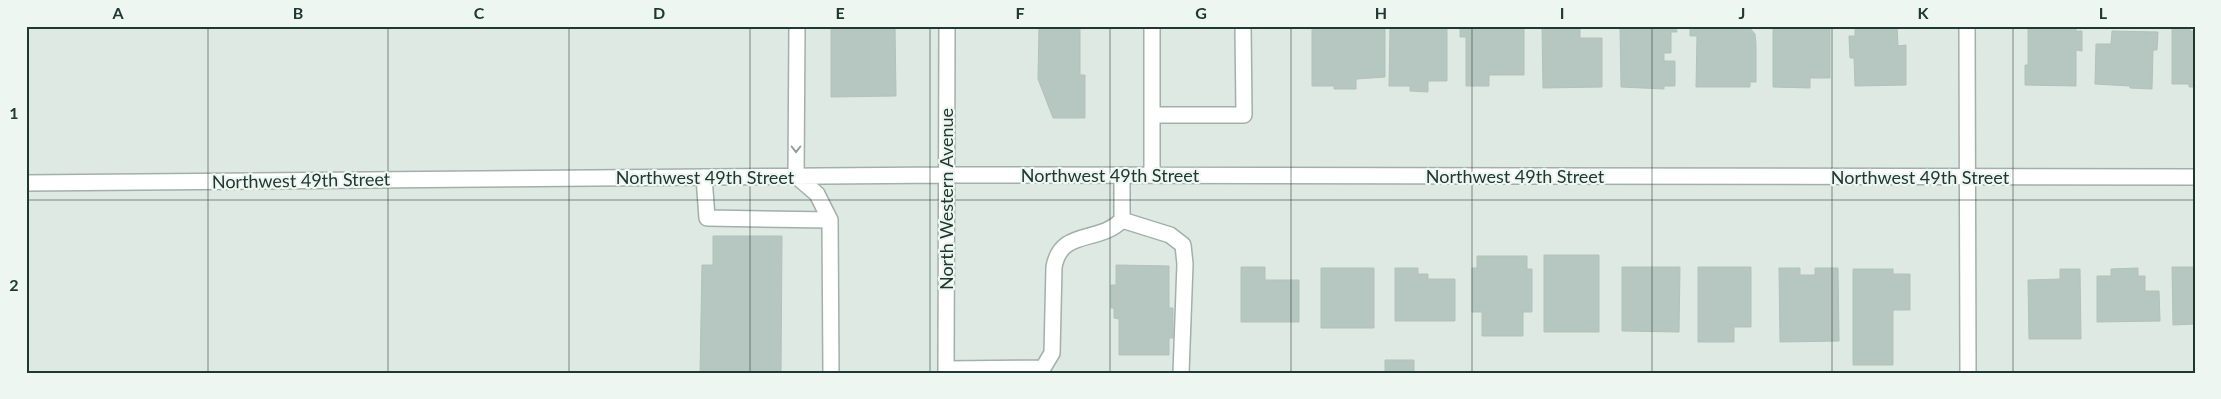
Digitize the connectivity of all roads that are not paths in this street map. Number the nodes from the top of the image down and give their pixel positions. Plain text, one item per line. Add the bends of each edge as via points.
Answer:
1 (798, 26) edge
2 (947, 26) edge
3 (1152, 26) edge
4 (1244, 26) edge
5 (1968, 26) edge
6 (1152, 115) junction
7 (946, 175) junction
8 (796, 176) junction
9 (1122, 176) junction
10 (1152, 176) junction
11 (704, 177) junction
12 (2195, 177) edge
13 (1969, 178) junction
14 (26, 182) edge
15 (830, 220) junction
16 (1122, 220) junction
17 (1046, 370) edge
18 (946, 371) edge
19 (831, 373) edge
20 (1180, 373) edge
21 (1968, 373) edge

1 -> 8 street
2 - 7 street, North Western Avenue
3 - 6 street
4 - 6 street via 1244,115
5 - 13 street
6 - 10 street
7 - 8 street, Northwest 49th Street
7 - 9 street, Northwest 49th Street
7 - 18 street, North Western Avenue
8 - 11 street, Northwest 49th Street
8 - 15 street via 817,194
9 - 10 street, Northwest 49th Street
9 - 16 street
10 - 13 street, Northwest 49th Street
11 - 14 street, Northwest 49th Street
11 - 15 street via 707,218
12 - 13 street, Northwest 49th Street
13 - 21 street
15 - 19 street
16 - 17 street via 1114,228 1067,242 1056,254 1052,353
16 - 20 street via 1170,235 1183,245
17 - 18 street

